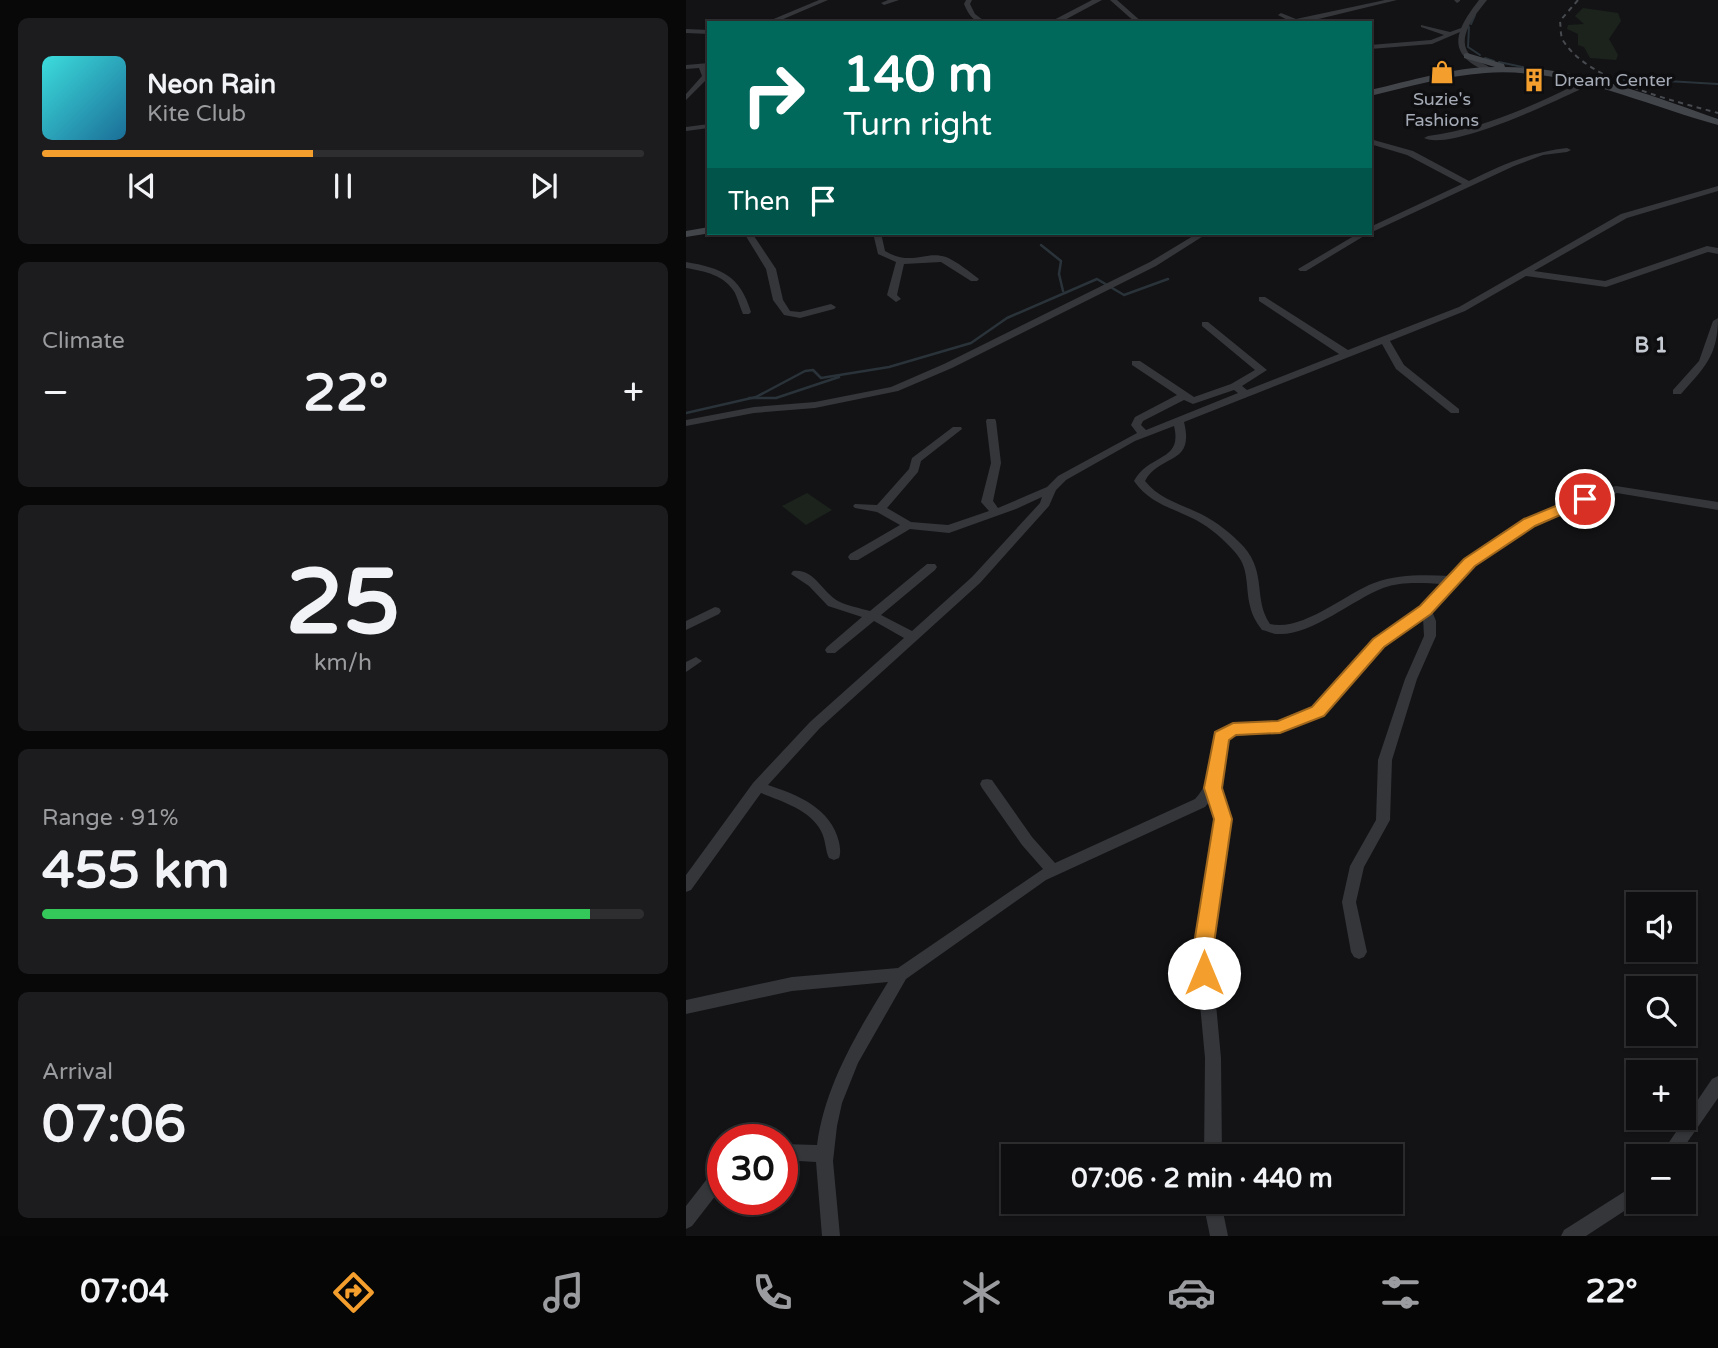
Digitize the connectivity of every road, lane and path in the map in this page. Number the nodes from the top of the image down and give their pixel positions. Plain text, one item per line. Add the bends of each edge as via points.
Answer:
1 (825, 0) edge
2 (896, 0) edge
3 (969, 0) edge
4 (1098, 0) edge
5 (1113, 0) edge
6 (1351, 0) edge
7 (1394, 0) edge
8 (1483, 0) edge
9 (884, 3) dead end
10 (1367, 7) junction
11 (1281, 15) dead end
12 (772, 21) edge
13 (981, 21) edge
14 (1056, 21) edge
15 (1138, 21) edge
16 (1296, 21) edge
17 (1303, 21) edge
18 (1444, 21) dead end
19 (1464, 29) junction
20 (686, 31) edge
21 (707, 32) edge
22 (1449, 34) junction
23 (1372, 47) edge
24 (1470, 59) junction
25 (705, 65) edge
26 (686, 68) edge
27 (1488, 70) junction
28 (1531, 72) junction
29 (1452, 76) junction
30 (1580, 82) junction
31 (1372, 93) edge
32 (686, 97) edge
33 (1718, 122) edge
34 (707, 126) edge
35 (686, 129) edge
36 (1428, 138) dead end
37 (1372, 144) edge
38 (1567, 150) dead end
39 (1402, 151) joint
40 (1469, 184) junction
41 (1718, 188) edge
42 (1372, 229) edge
43 (707, 230) edge
44 (686, 234) edge
45 (749, 235) edge
46 (877, 235) edge
47 (1201, 235) edge
48 (1362, 235) edge
49 (1718, 251) edge
50 (900, 262) junction
51 (686, 265) edge
52 (1303, 269) dead end
53 (1526, 273) junction
54 (975, 279) dead end
55 (896, 299) dead end
56 (1262, 299) dead end
57 (831, 307) dead end
58 (746, 312) dead end
59 (1718, 321) edge
60 (1205, 324) dead end
61 (1385, 341) junction
62 (1348, 355) junction
63 (1136, 363) dead end
64 (1239, 389) junction
65 (1677, 392) dead end
66 (1183, 396) junction
67 (1455, 411) dead end
68 (1178, 420) junction
69 (991, 421) dead end
70 (686, 423) edge
71 (957, 429) dead end
72 (1144, 433) junction
73 (1051, 489) junction
74 (859, 506) dead end
75 (1718, 506) edge
76 (880, 509) junction
77 (996, 512) junction
78 (908, 525) junction
79 (854, 557) dead end
80 (931, 567) dead end
81 (797, 574) dead end
82 (1450, 580) junction
83 (1426, 610) junction
84 (715, 611) dead end
85 (873, 616) junction
86 (686, 626) edge
87 (911, 636) junction
88 (831, 650) dead end
89 (987, 784) dead end
90 (758, 787) junction
91 (1213, 788) junction
92 (834, 854) dead end
93 (1052, 869) junction
94 (686, 886) edge
95 (1359, 952) dead end
96 (901, 974) junction
97 (686, 1007) edge
98 (1718, 1084) edge
99 (1213, 1144) edge
100 (1676, 1144) edge
101 (798, 1153) edge
102 (825, 1154) junction
103 (707, 1193) edge
104 (1626, 1200) edge
105 (1214, 1214) edge
106 (686, 1220) edge
107 (831, 1236) edge
108 (1219, 1236) edge
109 (1570, 1236) edge

1 - 12 street
2 - 9 street
3 - 13 street via 972,15
4 - 14 street
5 - 15 street
6 - 10 street
7 - 10 street
8 - 19 street
10 - 17 street
11 - 16 street
18 - 22 street via 1426,27
19 - 22 street
19 - 24 street via 1462,45
20 - 21 street
22 - 23 street via 1432,42
24 - 27 street
24 - 28 main road
24 - 29 main road via 1467,70
25 - 26 street
25 - 32 street via 706,76
27 - 28 main road
27 - 29 main road
28 - 30 main road
29 - 31 main road
30 - 33 main road
30 - 36 street via 1540,106 1476,131
34 - 35 street
37 - 39 street
38 - 40 street via 1542,153
39 - 40 street
40 - 42 street
41 - 53 street via 1624,216
43 - 44 main road
45 - 57 street via 771,269 778,300 787,313 800,315
46 - 50 street via 881,252
47 - 70 street via 1153,264 894,389
48 - 52 street
49 - 53 street via 1707,249 1606,284
50 - 54 street via 943,259
50 - 55 street via 892,286
51 - 58 street via 723,275 740,293
53 - 61 street via 1462,309
56 - 62 street
59 - 65 street via 1704,362
60 - 64 street via 1262,370
61 - 62 street
61 - 67 street via 1400,367
62 - 64 street
63 - 66 street
64 - 66 street via 1198,401
64 - 68 street
66 - 72 street via 1139,419 1136,425
68 - 72 street
68 - 82 street via 1183,436 1180,448 1139,481 1159,501 1215,528 1244,555 1254,572 1253,603 1266,628 1276,631 1299,625 1394,581
69 - 77 street via 996,463 987,502
71 - 76 street via 916,460 914,470
72 - 73 street via 1068,474
73 - 77 street
73 - 87 street via 1045,505 976,580
74 - 76 street
75 - 82 street via 1626,489 1607,491 1530,522 1488,548
76 - 78 street
77 - 78 street via 949,529
78 - 79 street
80 - 85 street
81 - 85 street via 832,603
82 - 83 street
83 - 91 street via 1378,643 1318,712 1280,727 1226,732 1219,744
83 - 95 street via 1430,636 1385,760 1383,820 1357,866 1349,902
84 - 86 street
85 - 87 street
85 - 88 street
87 - 90 street via 815,725
89 - 93 street
90 - 92 street via 821,819
90 - 94 street
91 - 93 street via 1200,803
91 - 99 street via 1223,819 1203,950 1213,1058
93 - 96 street
96 - 97 street via 792,984
96 - 102 street via 839,1089
98 - 100 street
101 - 102 street
102 - 107 street
103 - 106 street
104 - 109 street
105 - 108 street

